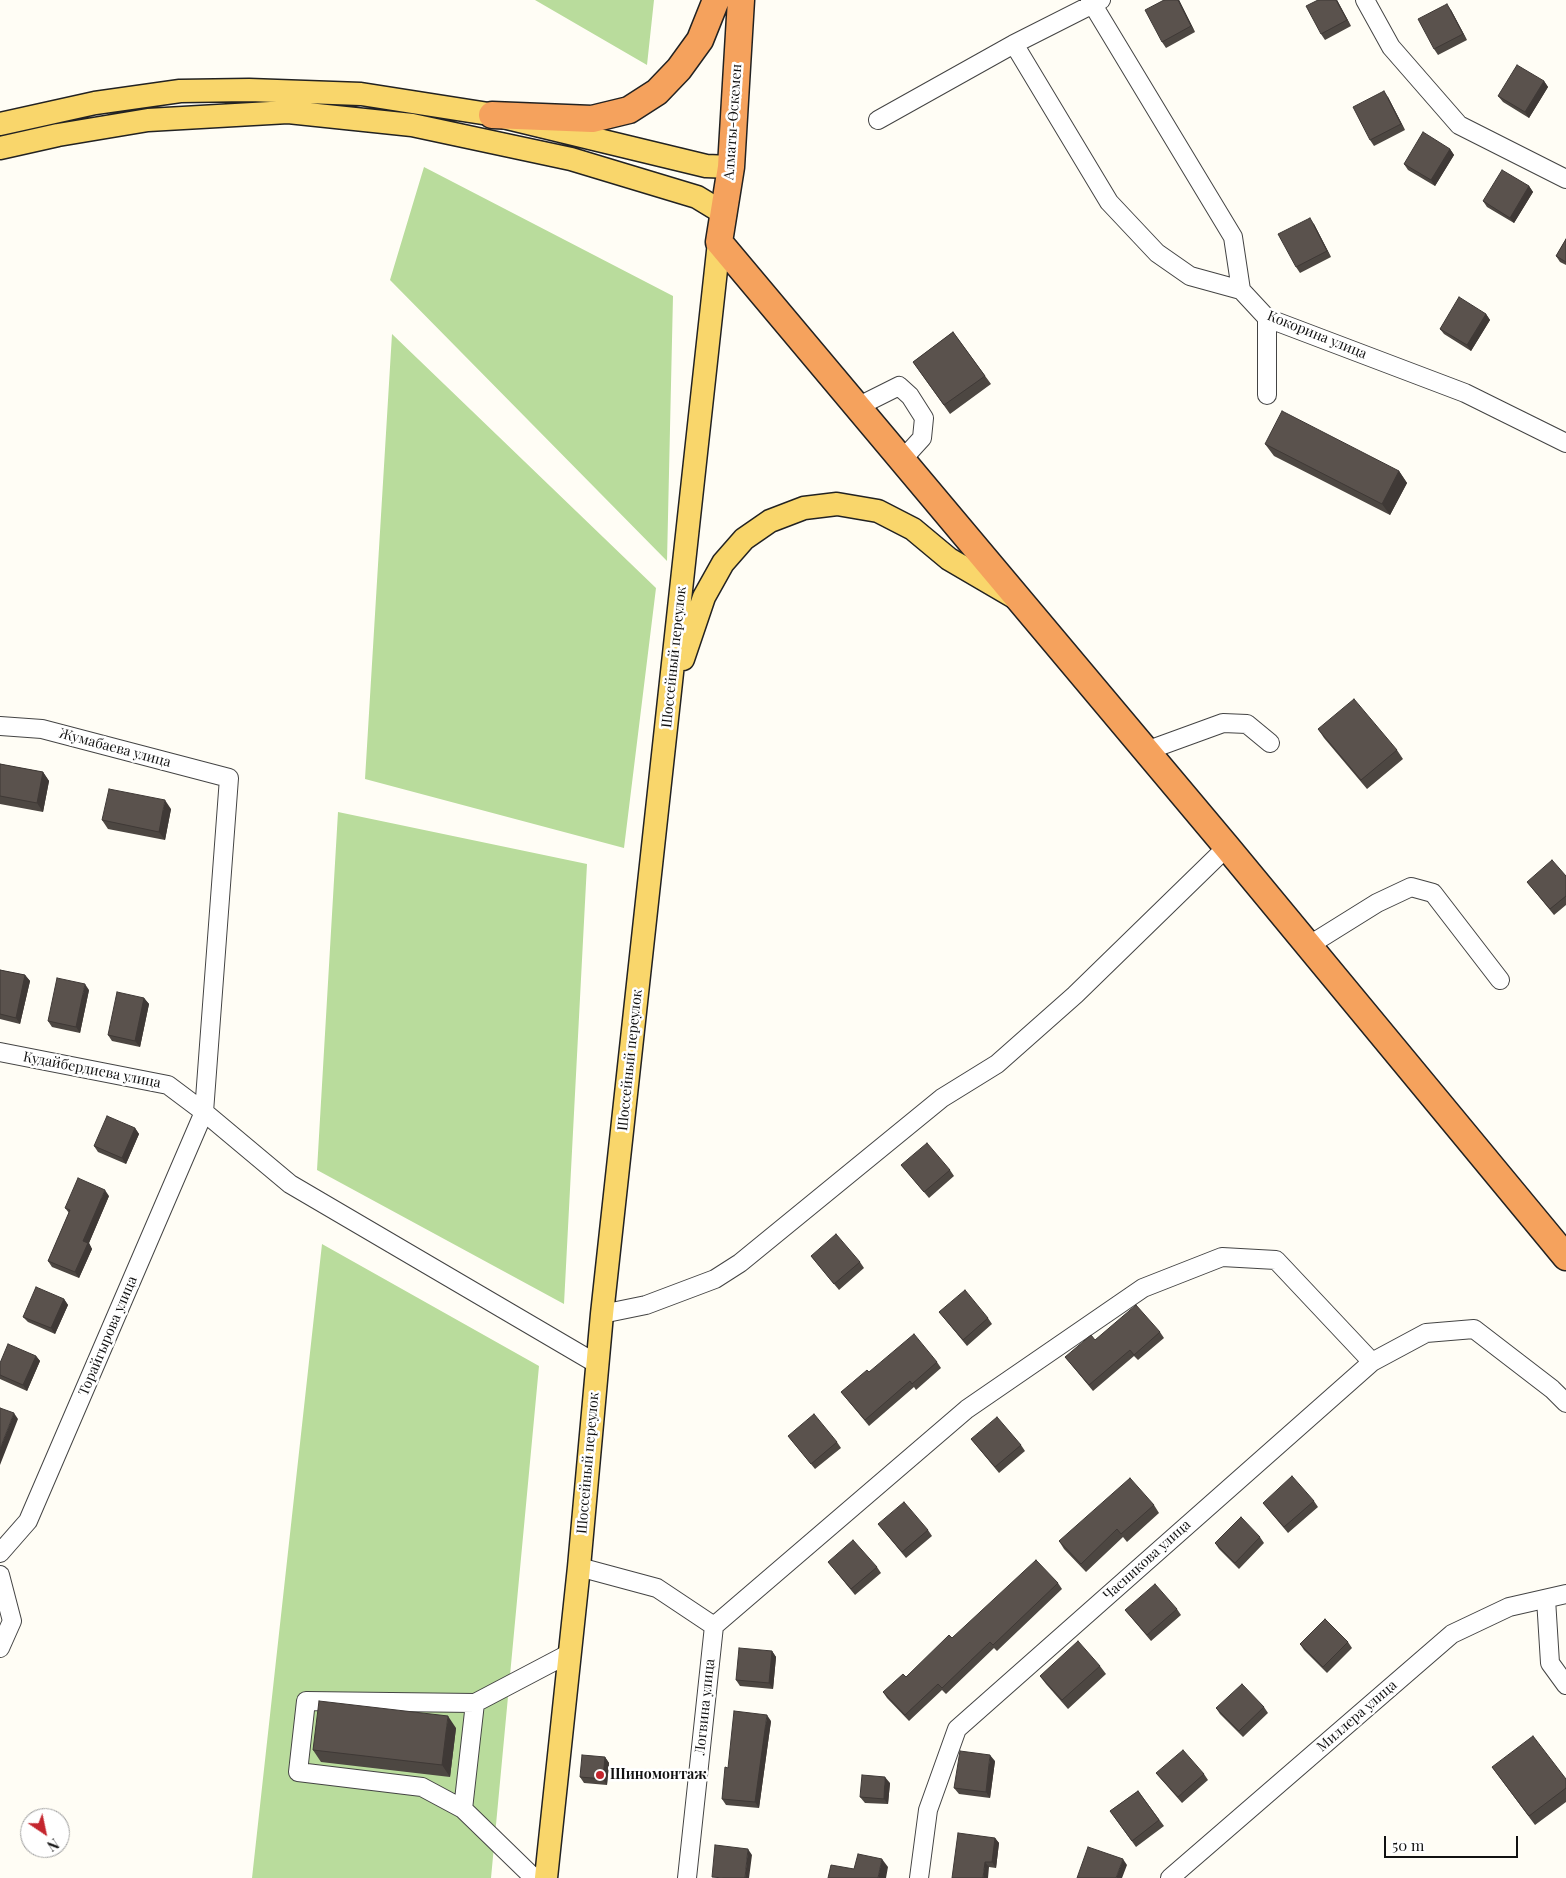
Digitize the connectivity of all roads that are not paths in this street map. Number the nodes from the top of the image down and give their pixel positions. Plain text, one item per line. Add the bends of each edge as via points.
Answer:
1 (716, 0) edge
2 (741, 0) edge
3 (1365, 0) edge
4 (1095, 2) edge
5 (1014, 44) junction
6 (492, 115) junction
7 (878, 120) dead end
8 (0, 124) edge
9 (0, 148) edge
10 (731, 167) junction
11 (1566, 179) edge
12 (725, 214) junction
13 (719, 242) junction
14 (1241, 290) junction
15 (1267, 318) junction
16 (1267, 396) dead end
17 (857, 407) junction
18 (1566, 443) edge
19 (901, 461) junction
20 (1017, 599) junction
21 (670, 701) junction
22 (0, 726) edge
23 (1270, 743) dead end
24 (1146, 751) junction
25 (229, 778) joint
26 (1227, 847) junction
27 (1308, 946) junction
28 (1500, 980) dead end
29 (0, 1052) edge
30 (204, 1112) junction
31 (1566, 1257) edge
32 (602, 1314) junction
33 (1372, 1362) junction
34 (597, 1364) junction
35 (1566, 1403) edge
36 (0, 1553) edge
37 (579, 1567) junction
38 (0, 1575) edge
39 (1566, 1594) edge
40 (1546, 1599) junction
41 (714, 1626) junction
42 (0, 1648) edge
43 (570, 1653) junction
44 (1566, 1684) edge
45 (475, 1703) junction
46 (463, 1809) junction
47 (534, 1878) edge
48 (546, 1878) edge
49 (687, 1878) edge
50 (919, 1878) edge
51 (1170, 1878) edge

1 - 6 highway via 700,40 678,69 657,92 628,110 592,119
2 - 10 highway, Алматы-Өскемен
3 - 11 street via 1391,48 1459,125
4 - 5 street
4 - 14 street via 1233,237
5 - 7 street
5 - 14 street via 1109,202 1157,253 1190,276
6 - 8 main road via 361,94 180,91 95,103
6 - 10 main road via 706,166
9 - 12 main road via 148,120 288,112 412,124 571,159 696,197
10 - 12 highway, Алматы-Өскемен
12 - 13 highway, Алматы-Өскемен
13 - 17 highway
13 - 21 main road, Шоссейный переулок
14 - 15 street, Кокорина улица
15 - 16 street
15 - 18 street, Кокорина улица via 1465,393
17 - 19 highway
17 - 19 street via 899,386 910,396 924,418 922,438
19 - 20 highway
20 - 21 main road via 949,559 913,529 878,511 837,504 804,508 770,521 744,539 723,563 704,597
20 - 24 highway
21 - 32 main road, Шоссейный переулок
22 - 25 street, Жумабаева улица via 42,729
23 - 24 street via 1247,724 1223,723
24 - 26 highway
25 - 30 street, Торайгырова улица
26 - 27 highway
26 - 32 street via 1075,996 997,1064 942,1098 740,1263 715,1279 646,1305
27 - 28 street via 1377,903 1411,887 1433,893
27 - 31 highway
29 - 30 street, Кудайбердиева улица via 168,1085
30 - 34 street, Кудайбердиева улица via 290,1184
30 - 36 street, Торайгырова улица via 28,1521
32 - 34 main road, Шоссейный переулок
33 - 35 street, Часникова улица via 1426,1333 1474,1329
33 - 41 street via 1276,1260 1222,1257 1143,1288 967,1409
33 - 50 street, Часникова улица via 957,1729 928,1810
34 - 37 main road, Шоссейный переулок
37 - 41 street via 657,1588
37 - 43 main road, Шоссейный переулок
38 - 42 street via 12,1621
39 - 40 street, Миллера улица
40 - 44 street via 1550,1663
40 - 51 street, Миллера улица via 1509,1607 1452,1634
41 - 49 street, Логвина улица
43 - 45 street
43 - 48 main road, Шоссейный переулок
45 - 46 street
45 - 46 street via 306,1701 304,1718 298,1772 422,1787
46 - 47 street

